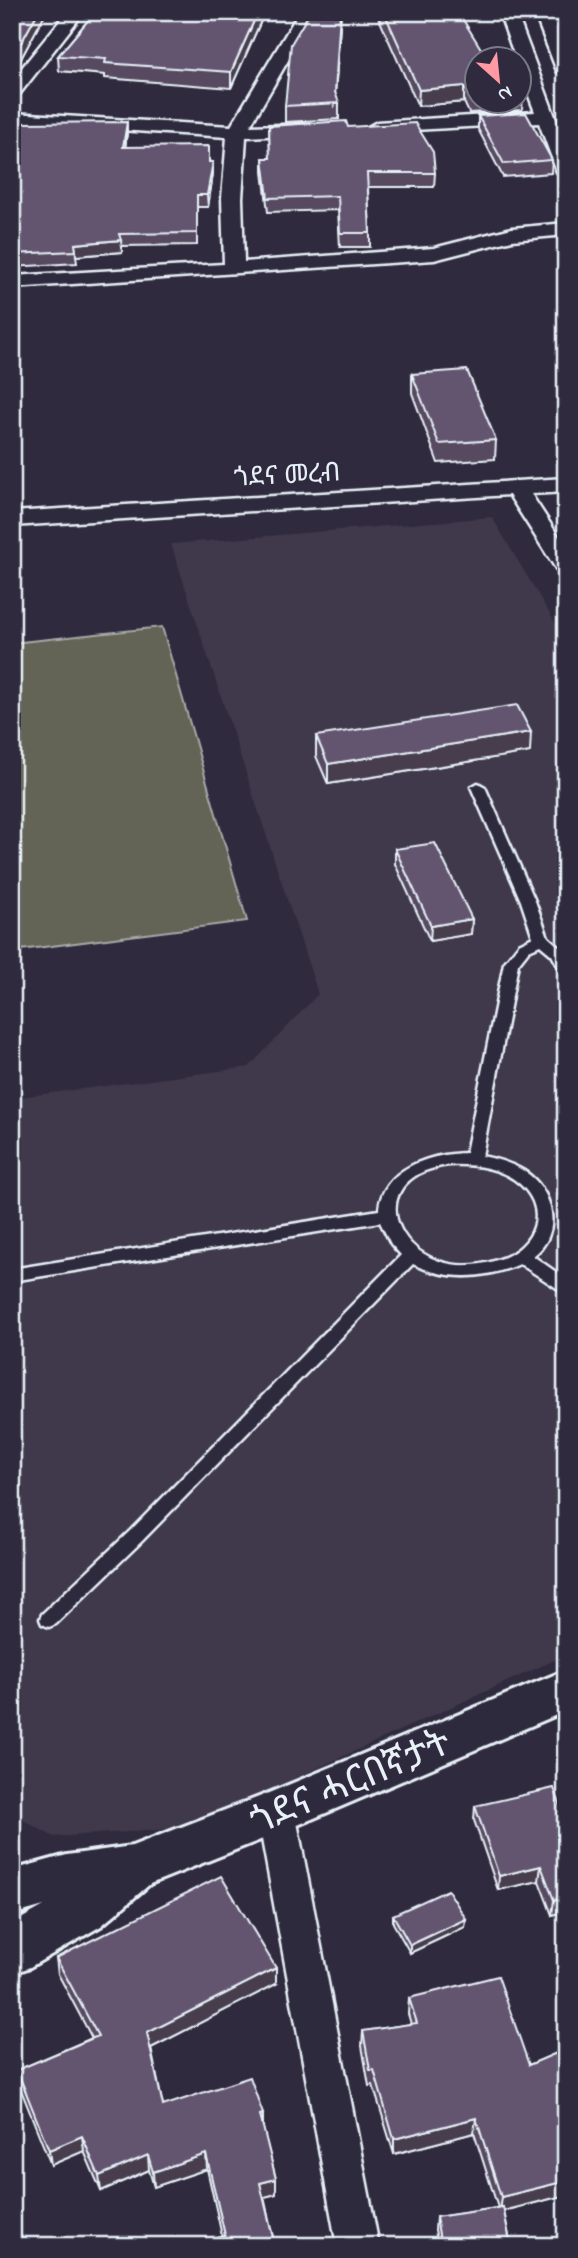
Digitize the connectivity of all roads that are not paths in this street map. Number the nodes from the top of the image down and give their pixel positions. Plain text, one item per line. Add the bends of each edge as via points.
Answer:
1 (76, 12) edge
2 (308, 12) edge
3 (507, 12) edge
4 (542, 12) edge
5 (566, 71) edge
6 (12, 92) edge
7 (544, 117) junction
8 (12, 118) edge
9 (361, 127) edge
10 (333, 128) edge
11 (237, 132) junction
12 (566, 172) edge
13 (566, 229) edge
14 (234, 269) junction
15 (12, 282) edge
16 (566, 485) edge
17 (516, 488) junction
18 (12, 519) edge
19 (566, 567) edge
20 (478, 787) dead end
21 (541, 939) junction
22 (566, 969) edge
23 (473, 1159) junction
24 (385, 1215) junction
25 (411, 1255) junction
26 (522, 1257) junction
27 (12, 1275) edge
28 (566, 1288) edge
29 (49, 1619) dead end
30 (566, 1690) edge
31 (276, 1812) junction
32 (133, 1868) junction
33 (12, 1894) edge
34 (12, 1951) edge
35 (358, 2246) edge

1 - 6 street
2 - 11 street
3 - 7 street
4 - 5 street
7 - 9 street
7 - 12 street
8 - 11 street
10 - 11 street
11 - 14 street via 232,198
13 - 14 street via 512,234 434,254
14 - 15 street
16 - 17 street, ጎደና መረብ
17 - 18 street, ጎደና መረብ
17 - 19 street
20 - 21 lane
21 - 22 lane via 558,952
21 - 23 lane via 524,947 511,963
23 - 24 lane via 427,1165 408,1175 394,1189
23 - 26 lane via 519,1175 543,1207 544,1225 537,1242
24 - 25 lane via 396,1240
24 - 27 lane
25 - 26 lane via 430,1266 479,1272
25 - 29 lane
26 - 28 lane
30 - 31 main road, ጎደና ሓርበኛታት
31 - 32 main road, ጎደና ሓርበኛታት
31 - 35 street
32 - 33 main road via 67,1877
32 - 34 main road via 83,1910

